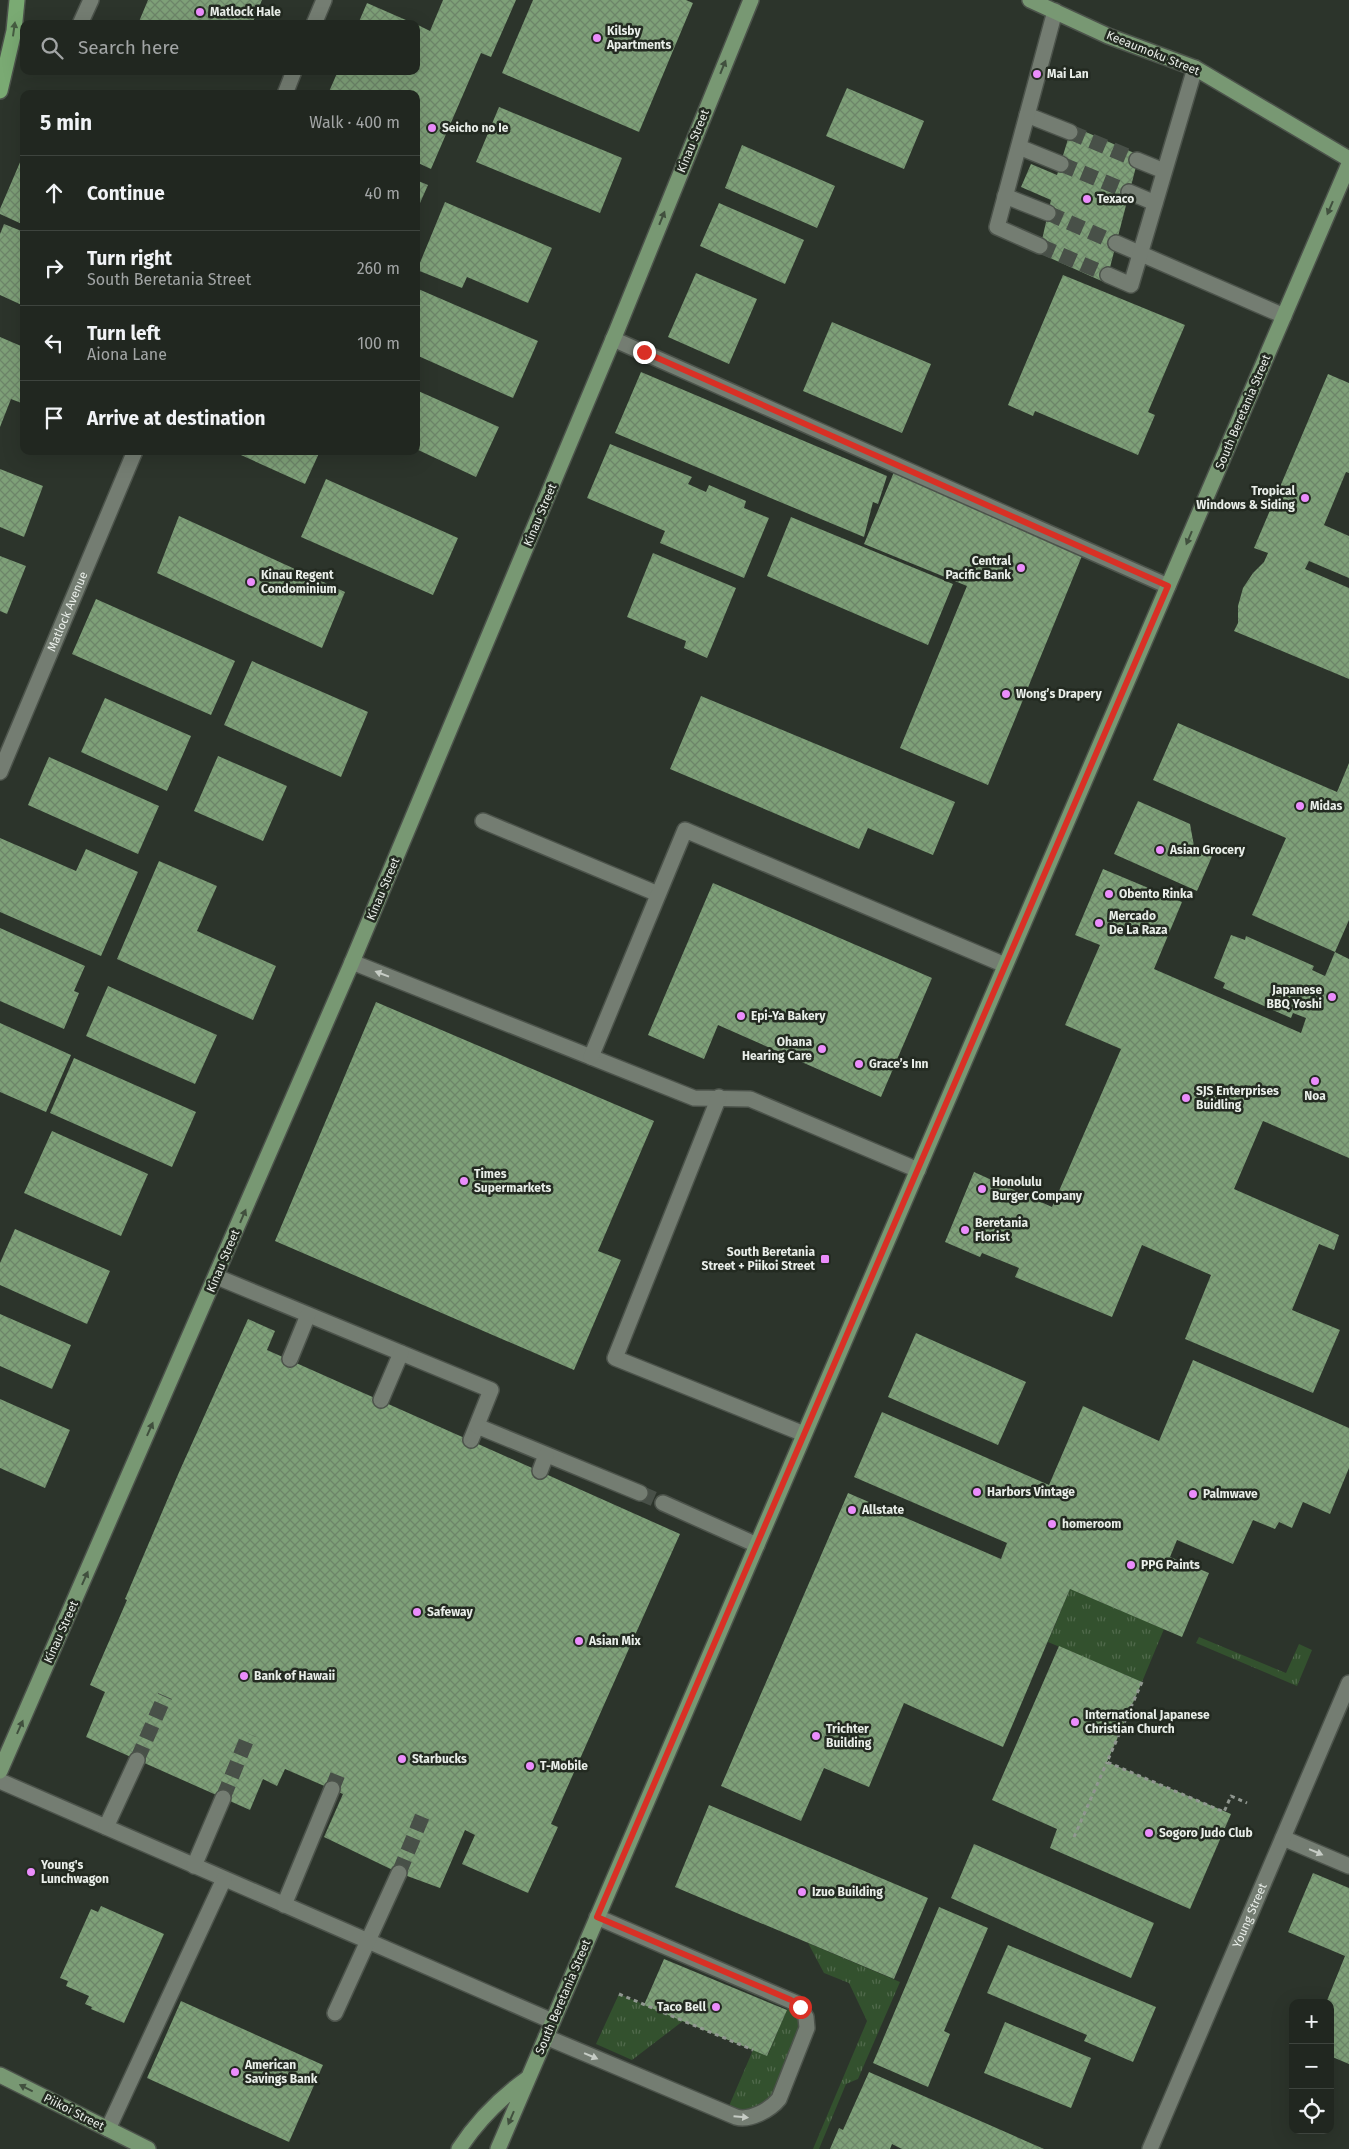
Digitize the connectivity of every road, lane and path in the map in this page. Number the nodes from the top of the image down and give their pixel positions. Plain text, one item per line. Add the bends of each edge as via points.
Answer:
1 (16, 0) edge
2 (91, 0) edge
3 (324, 0) edge
4 (751, 0) edge
5 (1030, 0) edge
6 (1055, 12) junction
7 (82, 20) edge
8 (316, 20) edge
9 (1195, 68) junction
10 (292, 75) edge
11 (287, 90) edge
12 (0, 91) edge
13 (1027, 115) junction
14 (1070, 132) tunnel mouth
15 (1019, 147) junction
16 (1349, 159) edge
17 (1137, 160) tunnel mouth
18 (1060, 164) tunnel mouth
19 (1349, 164) edge
20 (1164, 171) junction
21 (1129, 192) tunnel mouth
22 (1005, 196) junction
23 (1154, 203) junction
24 (1048, 213) tunnel mouth
25 (1116, 243) tunnel mouth
26 (1040, 246) tunnel mouth
27 (1140, 253) junction
28 (1108, 275) tunnel mouth
29 (1284, 316) junction
30 (613, 339) junction
31 (133, 455) edge
32 (1168, 586) junction
33 (0, 772) edge
34 (483, 821) dead end
35 (658, 894) junction
36 (352, 962) junction
37 (1005, 965) junction
38 (591, 1057) junction
39 (719, 1097) junction
40 (918, 1170) junction
41 (216, 1277) junction
42 (308, 1315) junction
43 (401, 1353) junction
44 (290, 1359) dead end
45 (381, 1400) dead end
46 (477, 1426) junction
47 (804, 1434) junction
48 (472, 1440) dead end
49 (546, 1455) junction
50 (540, 1471) dead end
51 (640, 1493) tunnel mouth
52 (663, 1503) tunnel mouth
53 (757, 1545) junction
54 (1142, 1682) dead end
55 (1349, 1683) edge
56 (137, 1760) tunnel mouth
57 (1107, 1762) junction
58 (0, 1771) edge
59 (0, 1781) edge
60 (332, 1789) tunnel mouth
61 (223, 1798) tunnel mouth
62 (1247, 1803) dead end
63 (106, 1828) junction
64 (1074, 1837) dead end
65 (1283, 1838) junction
66 (194, 1866) junction
67 (1349, 1866) edge
68 (399, 1873) tunnel mouth
69 (224, 1879) junction
70 (284, 1905) junction
71 (597, 1917) junction
72 (368, 1942) junction
73 (619, 1994) dead end
74 (335, 2012) dead end
75 (552, 2021) junction
76 (546, 2037) junction
77 (753, 2050) dead end
78 (0, 2075) edge
79 (528, 2078) junction
80 (108, 2129) junction
81 (148, 2149) edge
82 (459, 2149) edge
83 (498, 2149) edge
84 (1150, 2149) edge

12 -> 1 highway via 14,31
2 - 7 street
3 - 8 street
30 -> 4 main road, Kinau Street
5 - 6 main road, Keeaumoku Street
6 - 9 main road, Keeaumoku Street via 1108,36
6 - 13 street
9 - 16 main road, Keeaumoku Street
9 - 20 street
10 - 11 street
13 - 14 street
13 - 15 street
15 - 18 street
15 - 22 street
17 - 20 street
19 -> 29 main road, South Beretania Street
20 - 23 street
21 - 23 street
22 - 24 street
22 - 26 street via 996,227
23 - 27 street
25 - 27 street
27 - 28 street via 1131,285
27 - 29 street
29 -> 32 main road, South Beretania Street
30 - 32 street
30 - 36 main road, Kinau Street
31 - 33 street, Matlock Avenue
32 - 37 main road, South Beretania Street
34 - 35 street
35 - 37 street via 685,830
35 - 38 street
38 -> 36 street
41 -> 36 main road, Kinau Street
37 - 40 main road, South Beretania Street
38 - 39 street via 694,1098
39 - 40 street via 750,1099
39 - 47 street via 615,1358
40 - 47 main road, South Beretania Street
41 - 42 street
58 -> 41 main road, Kinau Street
42 - 43 street
42 - 44 street
43 - 45 street
43 - 46 street via 491,1390
46 - 48 street
46 - 49 street
47 - 53 main road, South Beretania Street
49 - 50 street
49 - 51 street
52 - 53 street
53 - 71 main road, South Beretania Street
54 - 57 path
55 - 65 street, Young Street
56 - 63 street
57 - 62 path via 1224,1812 1231,1796
57 - 64 path
59 - 63 street
60 - 70 street
61 - 66 street
63 - 66 street
65 -> 67 street
65 - 84 street, Young Street
66 - 69 street
68 - 72 street
69 - 70 street
69 - 80 street
70 - 72 street
71 - 75 main road, South Beretania Street
76 -> 71 street via 736,2117 748,2118 779,2099 807,2028 806,2017 800,2007 791,2000
72 - 74 street
72 - 75 street
73 - 77 path
75 - 76 main road, South Beretania Street
76 - 79 main road, South Beretania Street
80 -> 78 main road, Piikoi Street
79 - 82 main road via 494,2104
79 -> 83 main road, South Beretania Street
80 - 81 main road, Piikoi Street

